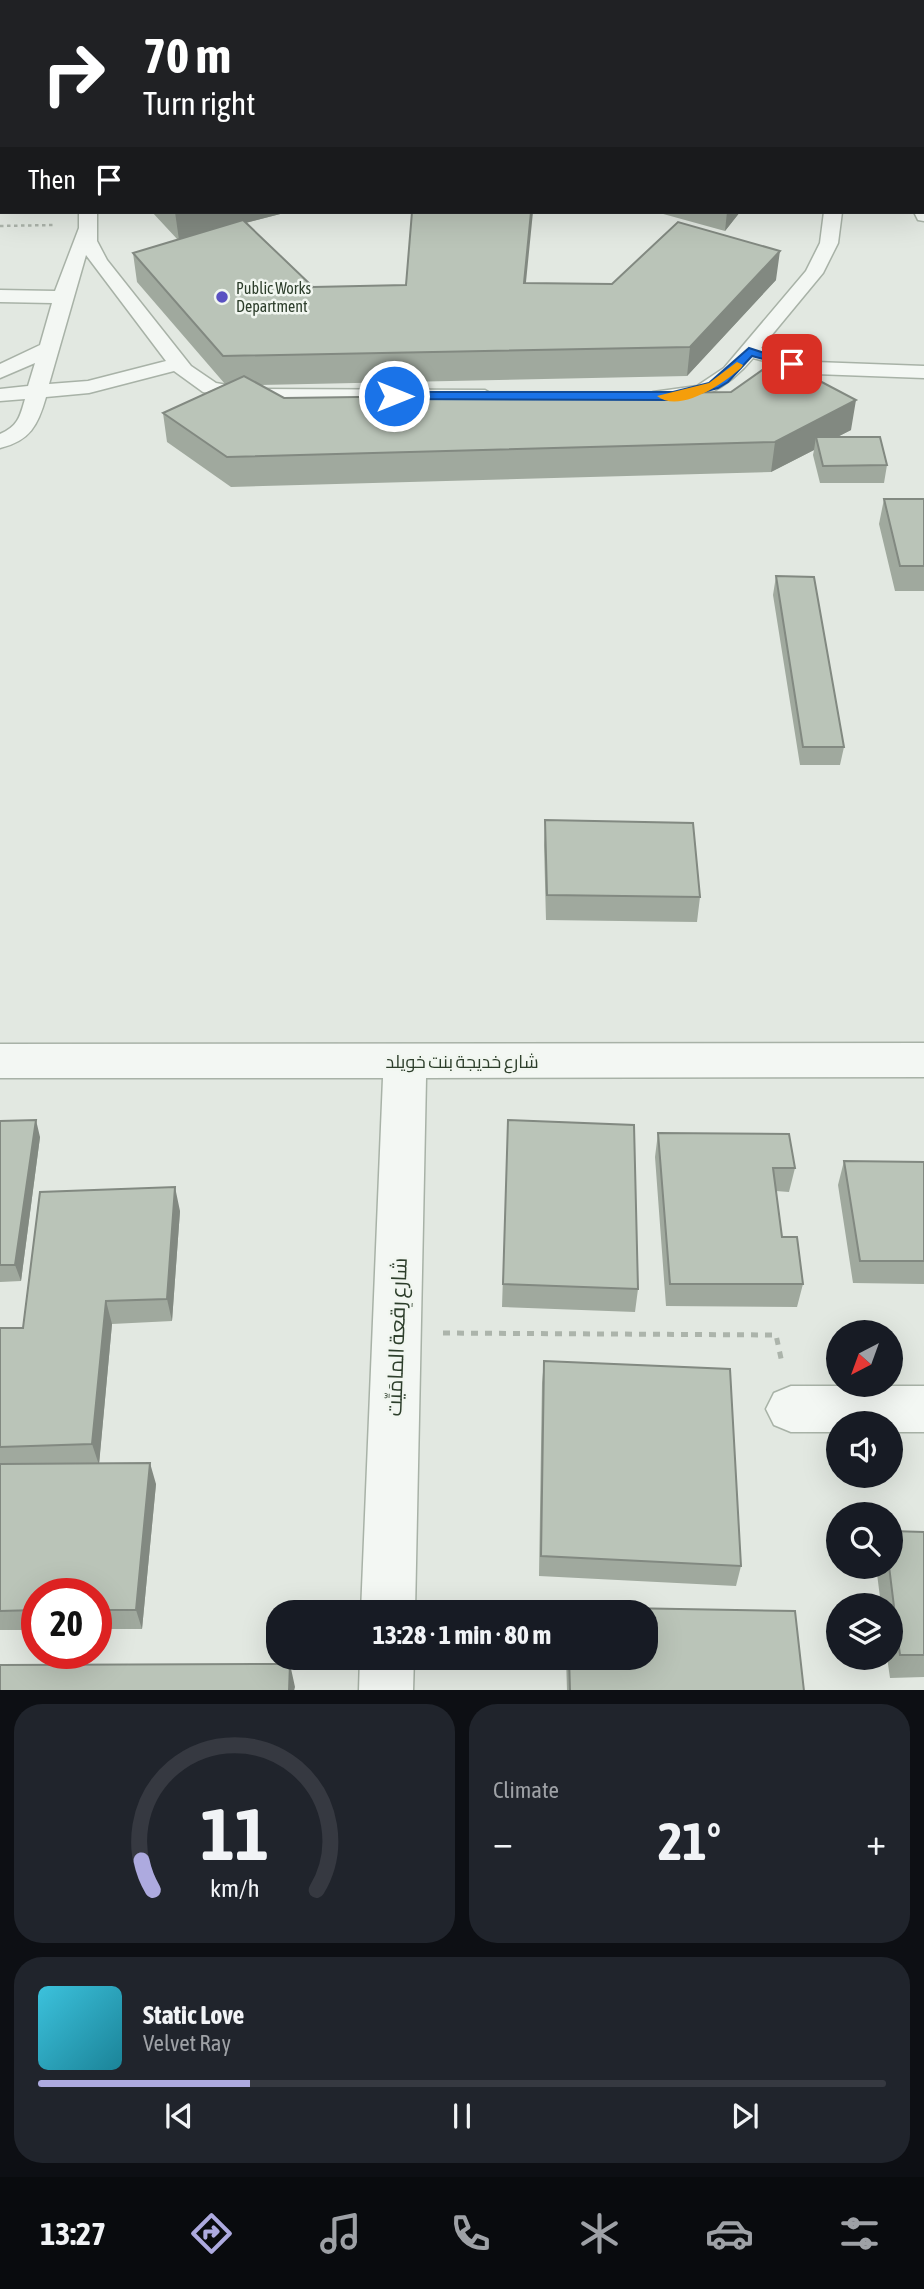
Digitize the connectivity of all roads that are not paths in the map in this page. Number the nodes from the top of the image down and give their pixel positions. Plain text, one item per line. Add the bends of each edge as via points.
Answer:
1 (833, 214) edge
2 (87, 222) edge
3 (0, 296) edge
4 (63, 297) junction
5 (49, 348) junction
6 (749, 351) junction
7 (180, 363) junction
8 (0, 372) edge
9 (924, 372) edge
10 (36, 393) junction
11 (0, 395) edge
12 (507, 396) edge
13 (643, 396) edge
14 (0, 442) edge
15 (924, 1060) edge
16 (0, 1061) edge
17 (405, 1062) junction
18 (790, 1409) road end
19 (924, 1409) edge
20 (388, 1600) edge
21 (387, 1670) edge
22 (386, 1690) edge

1 - 6 lane via 829,243 814,273
2 - 4 lane
2 - 7 lane via 98,261
3 - 4 lane
4 - 5 lane
5 - 8 lane
5 - 10 lane
6 - 9 lane via 815,368
6 - 13 lane via 714,386 688,395
7 - 10 lane via 99,385
7 - 12 lane via 200,383 234,394
10 - 11 lane
10 - 14 lane via 25,427
15 - 17 street, شارع خديجة بنت خويلد
16 - 17 street, شارع خديجة بنت خويلد
17 - 20 street, شارع رِقعة المامَيِّت
18 - 19 street
21 - 22 street

